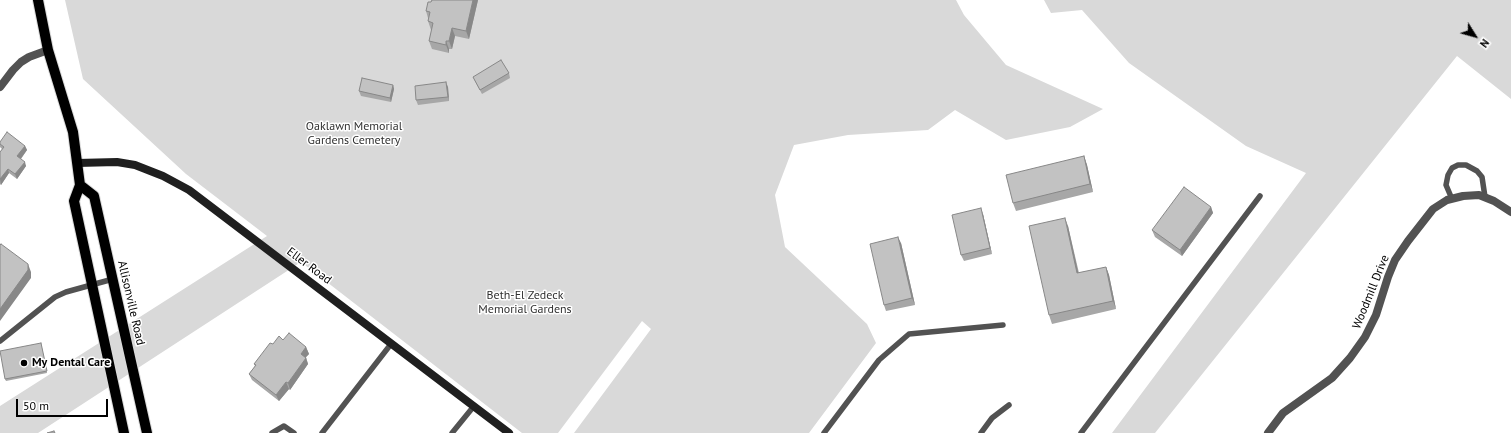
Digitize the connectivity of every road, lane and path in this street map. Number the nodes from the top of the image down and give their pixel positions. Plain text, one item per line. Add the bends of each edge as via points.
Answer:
1 (38, 0) edge
2 (48, 50) junction
3 (0, 87) edge
4 (77, 163) junction
5 (80, 185) junction
6 (1260, 196) dead end
7 (1486, 197) junction
8 (1452, 199) junction
9 (1511, 212) edge
10 (113, 279) junction
11 (92, 284) junction
12 (1003, 325) dead end
13 (0, 341) edge
14 (391, 344) junction
15 (1009, 405) dead end
16 (474, 406) junction
17 (124, 433) edge
18 (147, 433) edge
19 (272, 433) edge
20 (294, 433) edge
21 (322, 433) edge
22 (452, 433) edge
23 (509, 433) edge
24 (824, 433) edge
25 (981, 433) edge
26 (1081, 433) edge
27 (1268, 433) edge

1 - 2 main road
2 - 3 street via 21,62
2 - 4 main road via 73,132
4 - 5 main road
4 - 14 street, Eller Road via 128,163 179,184
5 - 10 main road, Allisonville Road via 94,196
5 - 11 main road via 74,201
6 - 26 lane
7 - 8 street, Woodmill Drive via 1471,195
7 - 8 lane via 1482,177 1478,172 1466,165 1458,165 1452,168 1446,185
7 - 9 street
8 - 27 street, Woodmill Drive via 1433,209 1395,260 1376,315 1365,338 1350,358 1332,378 1283,413
10 - 11 lane
10 - 18 main road, Allisonville Road
11 - 13 lane via 55,297
11 - 17 main road
12 - 24 lane via 909,334 879,360
14 - 16 street, Eller Road
14 - 21 lane
15 - 25 lane via 992,418
16 - 22 lane
16 - 23 street, Eller Road
19 - 20 lane via 284,426

